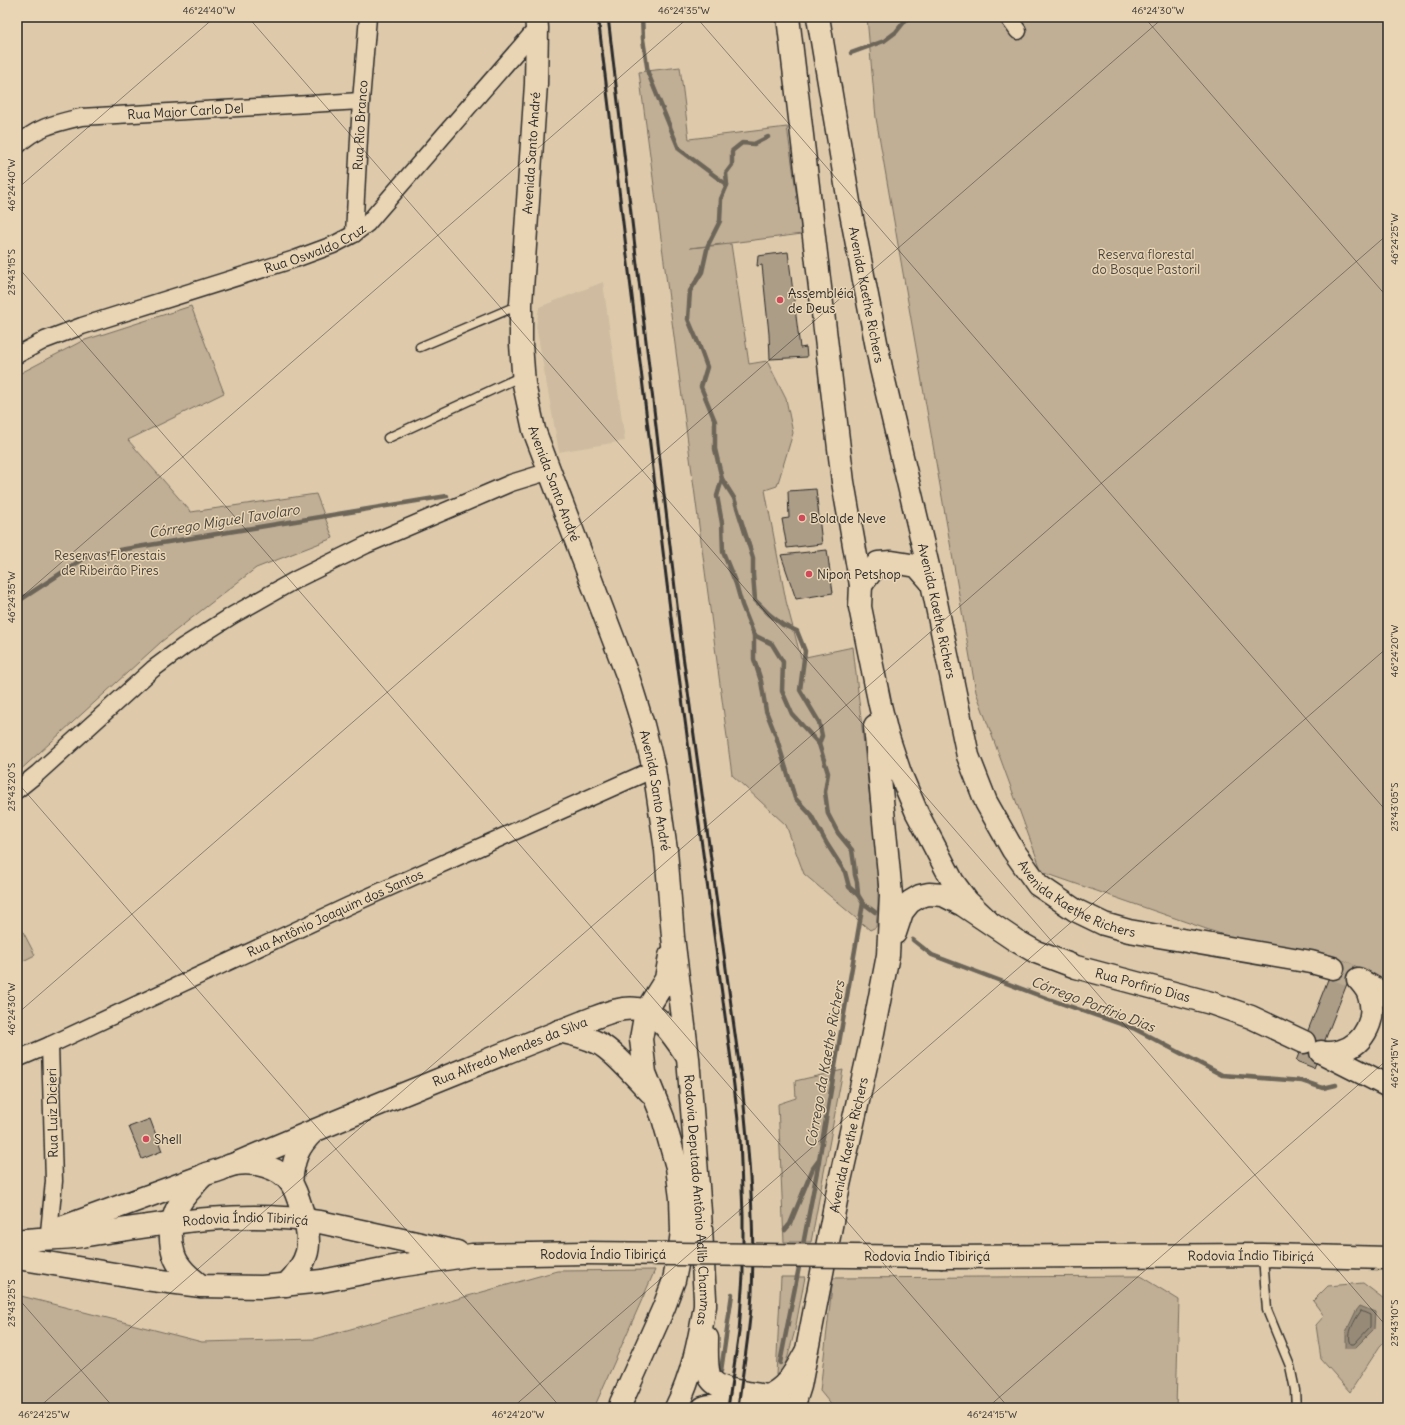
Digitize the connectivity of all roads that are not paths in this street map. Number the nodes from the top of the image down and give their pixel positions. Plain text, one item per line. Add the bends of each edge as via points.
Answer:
1 (368, 17) edge
2 (788, 17) edge
3 (818, 17) edge
4 (1008, 17) edge
5 (536, 23) edge
6 (1018, 32) dead end
7 (361, 101) junction
8 (17, 146) edge
9 (354, 234) junction
10 (521, 304) junction
11 (420, 347) dead end
12 (17, 355) edge
13 (523, 376) junction
14 (388, 438) dead end
15 (550, 472) junction
16 (932, 583) junction
17 (860, 585) junction
18 (867, 641) junction
19 (654, 770) junction
20 (17, 790) edge
21 (987, 920) junction
22 (673, 937) junction
23 (888, 955) junction
24 (1347, 974) junction
25 (1388, 996) edge
26 (646, 1011) junction
27 (559, 1031) junction
28 (50, 1045) junction
29 (1316, 1049) junction
30 (643, 1057) junction
31 (688, 1058) junction
32 (17, 1060) edge
33 (1388, 1086) edge
34 (654, 1096) junction
35 (316, 1129) junction
36 (235, 1164) junction
37 (205, 1175) junction
38 (54, 1181) junction
39 (293, 1187) junction
40 (259, 1216) junction
41 (207, 1218) junction
42 (305, 1220) junction
43 (172, 1222) junction
44 (73, 1224) junction
45 (345, 1227) junction
46 (49, 1232) junction
47 (18, 1246) edge
48 (308, 1249) junction
49 (174, 1255) junction
50 (472, 1255) junction
51 (1263, 1255) junction
52 (1386, 1257) edge
53 (286, 1285) junction
54 (202, 1286) junction
55 (705, 1306) junction
56 (806, 1352) junction
57 (766, 1397) junction
58 (620, 1406) edge
59 (676, 1408) edge
60 (703, 1408) edge
61 (730, 1408) edge
62 (784, 1408) edge
63 (793, 1408) edge
64 (1296, 1408) edge

1 - 7 street, Rua Rio Branco
2 - 17 main road, Avenida Kaethe Richers via 843,482
3 - 16 main road, Avenida Kaethe Richers via 850,208 880,361
4 - 6 street
5 - 9 street, Rua Oswaldo Cruz via 371,220
5 - 10 main road, Avenida Santo André via 536,84
7 - 8 street, Rua Major Carlo Del via 81,117 48,125
7 - 9 street, Rua Rio Branco
9 - 12 street, Rua Oswaldo Cruz via 295,259 82,326 45,340
10 - 11 lane
10 - 13 main road, Avenida Santo André
13 - 14 lane
13 - 15 main road, Avenida Santo André via 534,430
15 - 19 main road, Avenida Santo André via 629,680
15 - 20 street via 511,483 366,545 297,579 233,616 184,646 153,669
16 - 17 main road via 917,566 892,562 878,563
16 - 24 main road, Avenida Kaethe Richers via 968,756 986,802 1013,850 1038,884 1075,910 1104,924 1129,931 1311,962
17 - 18 main road, Avenida Kaethe Richers via 860,607
18 - 21 main road, Avenida Kaethe Richers via 887,734 917,813 953,882 967,901
18 - 23 main road, Avenida Kaethe Richers via 891,894
19 - 22 main road, Avenida Santo André via 666,850
19 - 28 street, Rua Antônio Joaquim dos Santos via 348,906
21 - 23 main road via 943,895 920,896 910,902 902,912
21 - 29 main road, Rua Porfirio Dias via 1036,952 1076,967 1211,1003 1251,1017
22 - 26 main road, Avenida Santo André via 666,980
22 - 31 main road, Avenida Santo André
23 - 56 main road, Avenida Kaethe Richers
24 - 25 main road, Avenida Kaethe Richers
24 - 29 main road via 1368,992 1372,1007 1370,1022 1364,1035 1353,1046 1340,1052
26 - 27 main road, Rua Alfredo Mendes da Silva via 629,1008 616,1010
26 - 30 main road, Rodovia Deputado Antônio Adlib Chammas via 641,1039
26 - 31 main road via 665,1027
27 - 34 main road via 575,1034 599,1044 615,1056
27 - 35 main road, Rua Alfredo Mendes da Silva
28 - 32 street, Rua Antônio Joaquim dos Santos
28 - 38 street, Rua Luiz Dicieri
29 - 33 main road, Rua Porfirio Dias
30 - 31 main road via 653,1044 666,1043
30 - 34 main road, Rodovia Deputado Antônio Adlib Chammas via 645,1073
31 - 55 main road, Rodovia Deputado Antônio Adlib Chammas
34 - 58 main road, Rodovia Deputado Antônio Adlib Chammas via 677,1167 682,1231 674,1280
35 - 36 main road, Rua Alfredo Mendes da Silva
35 - 39 main road, Rua Alfredo Mendes da Silva via 298,1149 294,1160
36 - 37 main road, Rua Alfredo Mendes da Silva
36 - 39 main road via 267,1167 276,1171
37 - 43 main road via 179,1203
37 - 44 main road, Rua Alfredo Mendes da Silva
38 - 44 street, Rua Luiz Dicieri via 60,1210
38 - 46 street, Rua Luiz Dicieri
39 - 42 main road
39 - 45 main road via 312,1211
40 - 41 main road, Rodovia Índio Tibiriçá
40 - 42 main road, Rodovia Índio Tibiriçá
40 - 48 main road via 294,1232
41 - 43 main road, Rodovia Índio Tibiriçá
41 - 49 main road via 185,1233
42 - 45 main road, Rodovia Índio Tibiriçá
42 - 48 main road
43 - 47 main road, Rodovia Índio Tibiriçá
43 - 49 main road
44 - 46 main road, Rua Alfredo Mendes da Silva
45 - 50 main road, Rodovia Índio Tibiriçá
46 - 47 main road, Rua Alfredo Mendes da Silva
47 - 54 main road, Rodovia Índio Tibiriçá via 146,1279
48 - 53 main road via 302,1267
49 - 54 main road via 189,1276
50 - 51 main road, Rodovia Índio Tibiriçá, bridge
50 - 53 main road, Rodovia Índio Tibiriçá
51 - 52 main road, Rodovia Índio Tibiriçá
51 - 64 lane via 1267,1310 1290,1366
53 - 54 main road, Rodovia Índio Tibiriçá
55 - 57 main road via 708,1368 713,1382 724,1388
55 - 59 main road, Rodovia Deputado Antônio Adlib Chammas via 695,1359
56 - 57 main road via 782,1388
56 - 63 main road, Avenida Kaethe Richers
57 - 62 main road
60 - 61 main road

